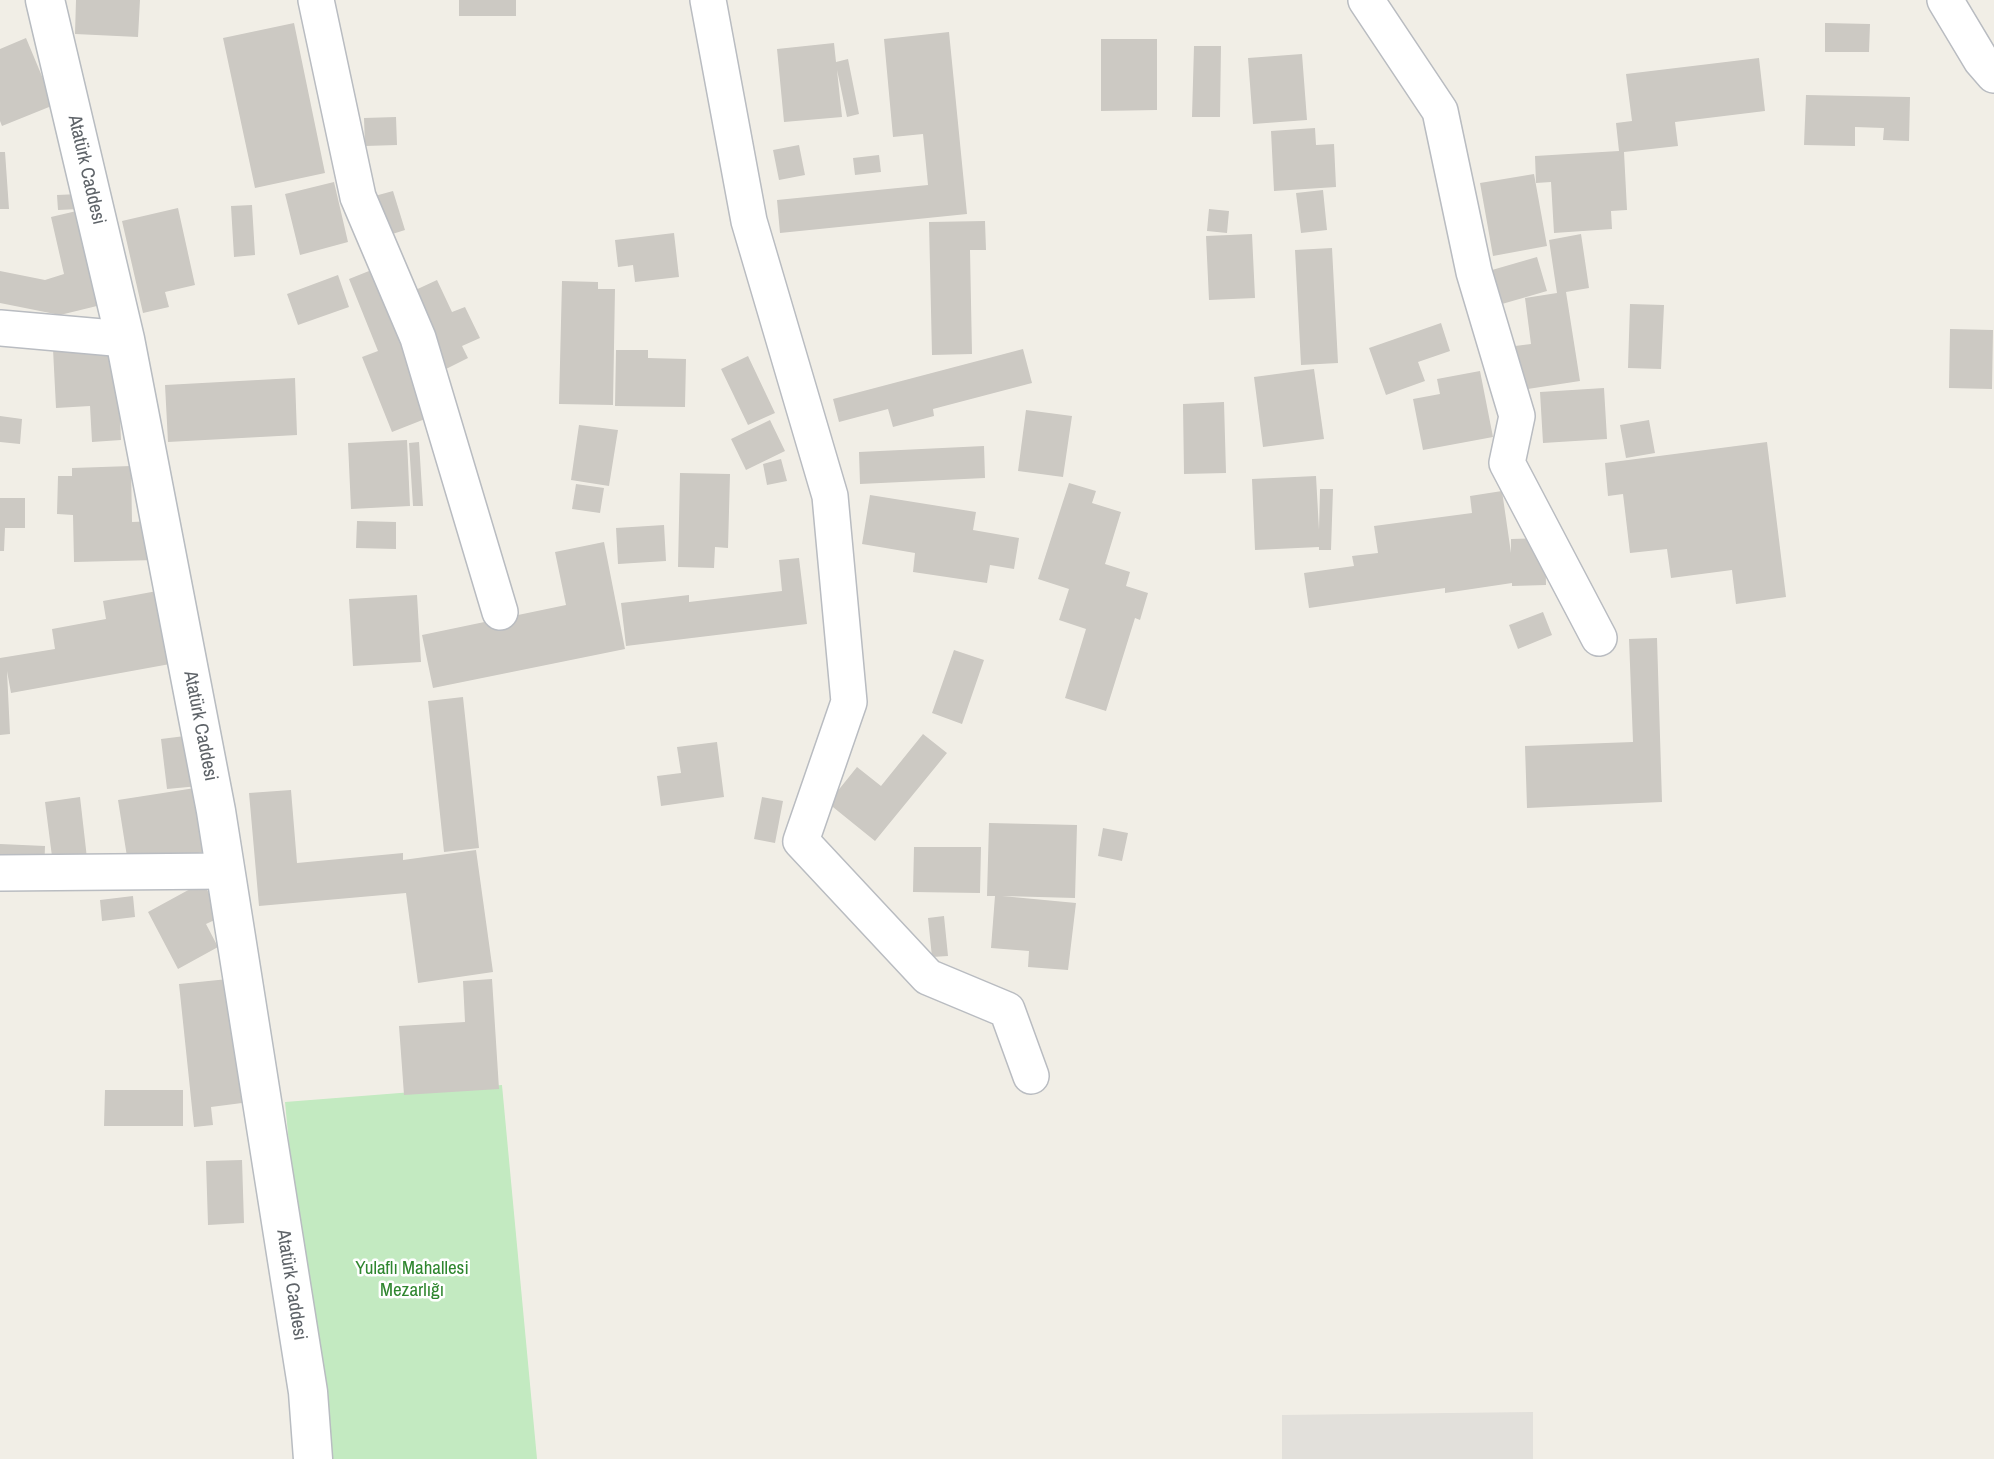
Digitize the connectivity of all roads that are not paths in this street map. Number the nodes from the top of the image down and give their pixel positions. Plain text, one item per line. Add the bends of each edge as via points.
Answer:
1 (45, 0) edge
2 (316, 0) edge
3 (708, 0) edge
4 (1366, 0) edge
5 (1945, 0) edge
6 (1994, 75) edge
7 (0, 328) edge
8 (125, 339) junction
9 (500, 612) dead end
10 (1599, 638) dead end
11 (226, 871) junction
12 (0, 873) edge
13 (1031, 1076) dead end
14 (313, 1459) edge

1 - 8 street, Atatürk Caddesi
2 - 9 street via 358,197 418,338
3 - 13 street via 749,221 830,496 849,702 801,841 928,976 1007,1010
4 - 10 street via 1440,111 1474,272 1517,416 1507,463
5 - 6 street
7 - 8 street
8 - 11 street, Atatürk Caddesi
11 - 12 street
11 - 14 street, Atatürk Caddesi via 308,1392

